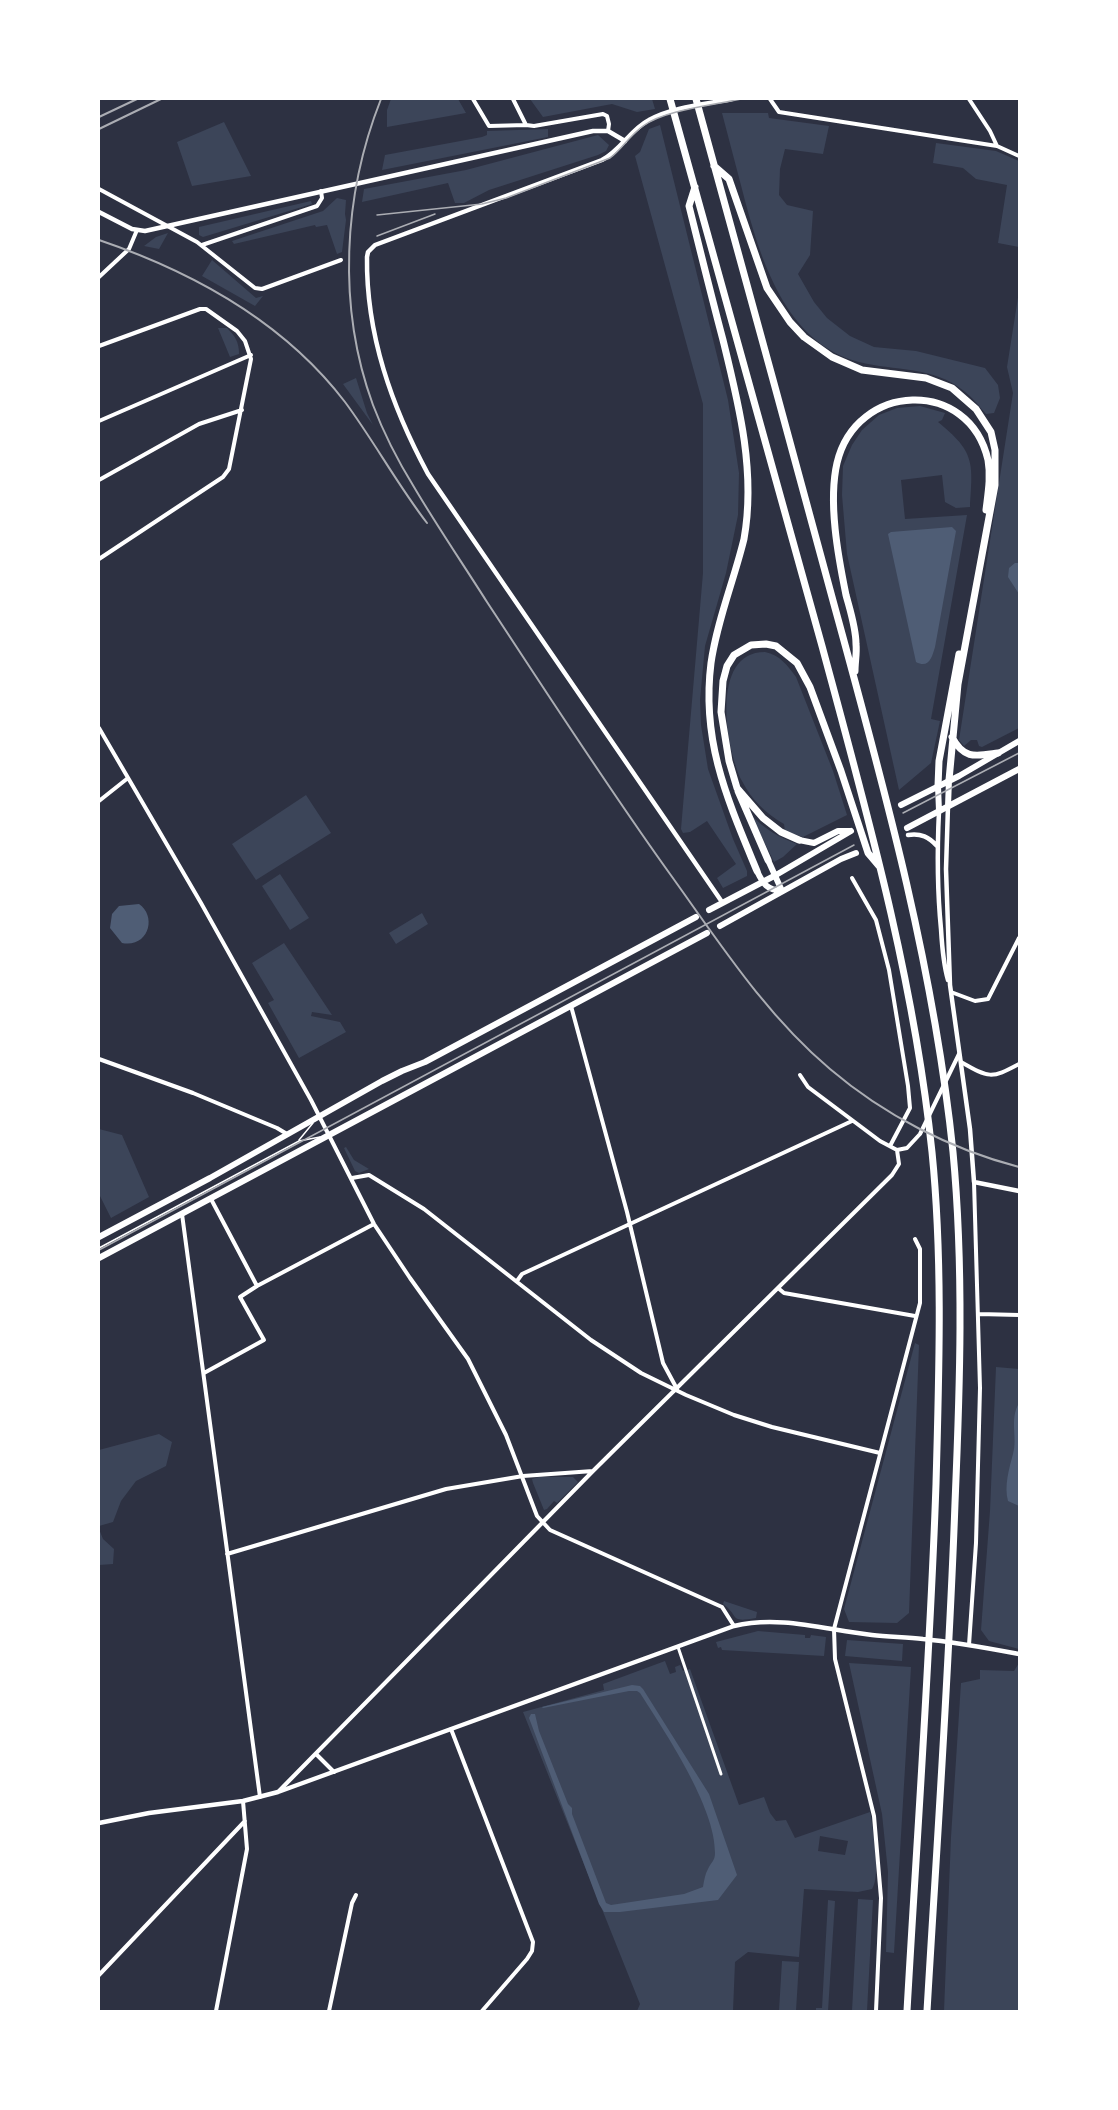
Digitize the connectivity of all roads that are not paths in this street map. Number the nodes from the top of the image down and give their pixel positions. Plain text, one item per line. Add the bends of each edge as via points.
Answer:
1 (473, 99) edge
2 (513, 99) edge
3 (670, 99) edge
4 (696, 99) edge
5 (732, 99) edge
6 (770, 99) edge
7 (969, 99) edge
8 (526, 125) junction
9 (608, 131) junction
10 (625, 141) junction
11 (997, 146) junction
12 (1019, 156) edge
13 (714, 166) junction
14 (695, 187) junction
15 (99, 189) edge
16 (321, 191) junction
17 (99, 212) edge
18 (137, 230) junction
19 (201, 245) junction
20 (341, 260) dead end
21 (99, 277) edge
22 (99, 346) edge
23 (251, 355) junction
24 (242, 410) junction
25 (99, 422) edge
26 (99, 480) edge
27 (99, 559) edge
28 (855, 680) junction
29 (99, 728) edge
30 (952, 737) junction
31 (1019, 741) edge
32 (998, 753) junction
33 (1019, 769) edge
34 (128, 778) junction
35 (950, 780) junction
36 (938, 786) junction
37 (737, 788) junction
38 (99, 801) edge
39 (901, 805) dead end
40 (948, 806) junction
41 (939, 811) junction
42 (908, 831) joint
43 (799, 840) joint
44 (936, 846) junction
45 (856, 853) dead end
46 (768, 860) joint
47 (881, 868) junction
48 (756, 871) joint
49 (776, 875) junction
50 (852, 878) dead end
51 (762, 882) junction
52 (782, 891) junction
53 (722, 902) junction
54 (709, 910) dead end
55 (696, 917) dead end
56 (720, 926) dead end
57 (707, 933) dead end
58 (1019, 939) edge
59 (950, 985) junction
60 (951, 992) junction
61 (571, 1006) junction
62 (959, 1054) junction
63 (99, 1059) edge
64 (961, 1062) junction
65 (1019, 1064) edge
66 (800, 1075) dead end
67 (320, 1115) junction
68 (852, 1120) junction
69 (288, 1134) junction
70 (330, 1135) junction
71 (299, 1141) junction
72 (890, 1146) junction
73 (897, 1150) junction
74 (352, 1178) junction
75 (974, 1182) junction
76 (1019, 1191) edge
77 (212, 1198) junction
78 (182, 1214) junction
79 (630, 1223) junction
80 (374, 1224) junction
81 (99, 1238) edge
82 (915, 1239) dead end
83 (99, 1248) edge
84 (99, 1258) edge
85 (517, 1281) junction
86 (257, 1286) junction
87 (778, 1288) junction
88 (979, 1314) junction
89 (1019, 1315) edge
90 (915, 1316) junction
91 (204, 1373) junction
92 (677, 1389) junction
93 (880, 1454) junction
94 (593, 1471) junction
95 (523, 1476) junction
96 (543, 1523) junction
97 (227, 1554) junction
98 (734, 1626) junction
99 (834, 1629) junction
100 (969, 1645) junction
101 (678, 1647) junction
102 (1019, 1654) edge
103 (451, 1729) junction
104 (316, 1754) junction
105 (334, 1772) junction
106 (722, 1774) dead end
107 (278, 1792) junction
108 (260, 1797) junction
109 (243, 1801) junction
110 (245, 1821) junction
111 (99, 1822) edge
112 (356, 1895) dead end
113 (99, 1975) edge
114 (216, 2011) edge
115 (329, 2011) edge
116 (482, 2011) edge
117 (876, 2011) edge
118 (907, 2011) edge
119 (927, 2011) edge

1 - 8 street via 489,126
2 - 8 street
3 - 14 highway
4 - 13 highway
5 - 10 street via 650,119
6 - 11 street via 779,112
7 - 11 street
8 - 9 street via 603,114 607,116
9 - 10 street
9 - 16 street via 593,131
10 - 53 street via 617,151 597,162 375,245 367,257 370,308 387,383 428,474
11 - 12 street
13 - 28 highway
13 - 30 highway via 729,179 767,288 804,337 832,357 862,370 926,378 952,388 976,409 991,432 995,485 958,684
14 - 47 highway
14 - 48 highway via 689,206 736,394 749,483 744,539 711,663 712,739 720,776
15 - 19 street
16 - 18 street
16 - 19 street via 317,206
17 - 18 street
18 - 21 street via 123,256
19 - 20 street via 259,289
22 - 23 street via 206,309 237,331
23 - 24 street
23 - 25 street
24 - 26 street via 199,424
24 - 27 street via 229,469 223,477
28 - 36 highway via 856,642 834,509 837,463 851,431 864,417 894,402 928,400 966,421 978,435 990,475 939,761
28 - 119 highway via 934,1019 952,1150 960,1253 961,1346 953,1556
29 - 34 street
30 - 32 highway via 958,748 968,754
30 - 35 highway
31 - 32 main road
32 - 35 main road
33 - 40 main road
34 - 38 street
34 - 67 street
35 - 36 main road
35 - 40 main road
36 - 39 main road
36 - 41 main road
37 - 43 highway via 763,818
37 - 46 highway
37 - 47 highway via 721,712 723,681 734,655 751,645 776,646 797,663 810,687 868,853
40 - 41 main road
40 - 59 street
41 - 42 main road
41 - 44 street
42 - 44 street via 926,837
43 - 49 main road via 814,843 837,831 851,831
44 - 59 street via 944,968
45 - 52 main road
46 - 49 main road
47 - 118 highway via 919,1053 932,1152 939,1254 933,1551
48 - 51 main road
49 - 51 main road
49 - 52 main road
50 - 72 street via 876,920 889,970 908,1086 910,1108
51 - 52 main road via 771,890
51 - 53 main road
52 - 56 main road
53 - 54 main road
55 - 67 main road
57 - 61 main road
58 - 60 street via 988,999 970,1000
59 - 60 street
60 - 62 street
61 - 70 main road
61 - 79 street
62 - 64 street
62 - 73 street via 920,1134 907,1148
63 - 69 street via 193,1093
64 - 65 street via 993,1076
64 - 75 street
66 - 68 street via 808,1087
67 - 69 main road
67 - 70 street
67 - 71 lane
68 - 72 street
68 - 79 street
69 - 81 main road
70 - 71 lane
70 - 74 street
70 - 77 main road
71 - 83 lane
72 - 73 street
73 - 87 street via 897,1170
74 - 80 street
74 - 85 street via 369,1175 424,1209
75 - 76 street
75 - 88 street
77 - 78 main road
77 - 86 street
78 - 84 main road
78 - 91 street
79 - 85 street via 522,1274
79 - 92 street via 663,1363
80 - 86 street
80 - 95 street via 468,1359
82 - 90 street via 920,1249 921,1296
85 - 92 street via 591,1340 641,1373
86 - 91 street via 240,1297 264,1340
87 - 90 street via 784,1293
87 - 92 street
88 - 89 street
88 - 100 street via 979,1467
90 - 93 street
91 - 97 street
92 - 93 street via 734,1415
92 - 94 street
93 - 99 street
94 - 95 street
94 - 96 street
95 - 96 street
95 - 97 street via 446,1489
96 - 98 street via 550,1530 722,1607
96 - 104 street
97 - 108 street
98 - 99 street via 764,1621
98 - 101 street
99 - 100 street
99 - 117 street via 835,1659 874,1816 880,1898
100 - 102 street
101 - 103 street
101 - 106 street
103 - 105 street
103 - 116 street via 531,1935 532,1948 527,1959
104 - 105 street
104 - 107 street
105 - 107 street
107 - 108 street
108 - 109 street
109 - 110 street
109 - 111 street
110 - 113 street
110 - 114 street via 247,1849
112 - 115 street

